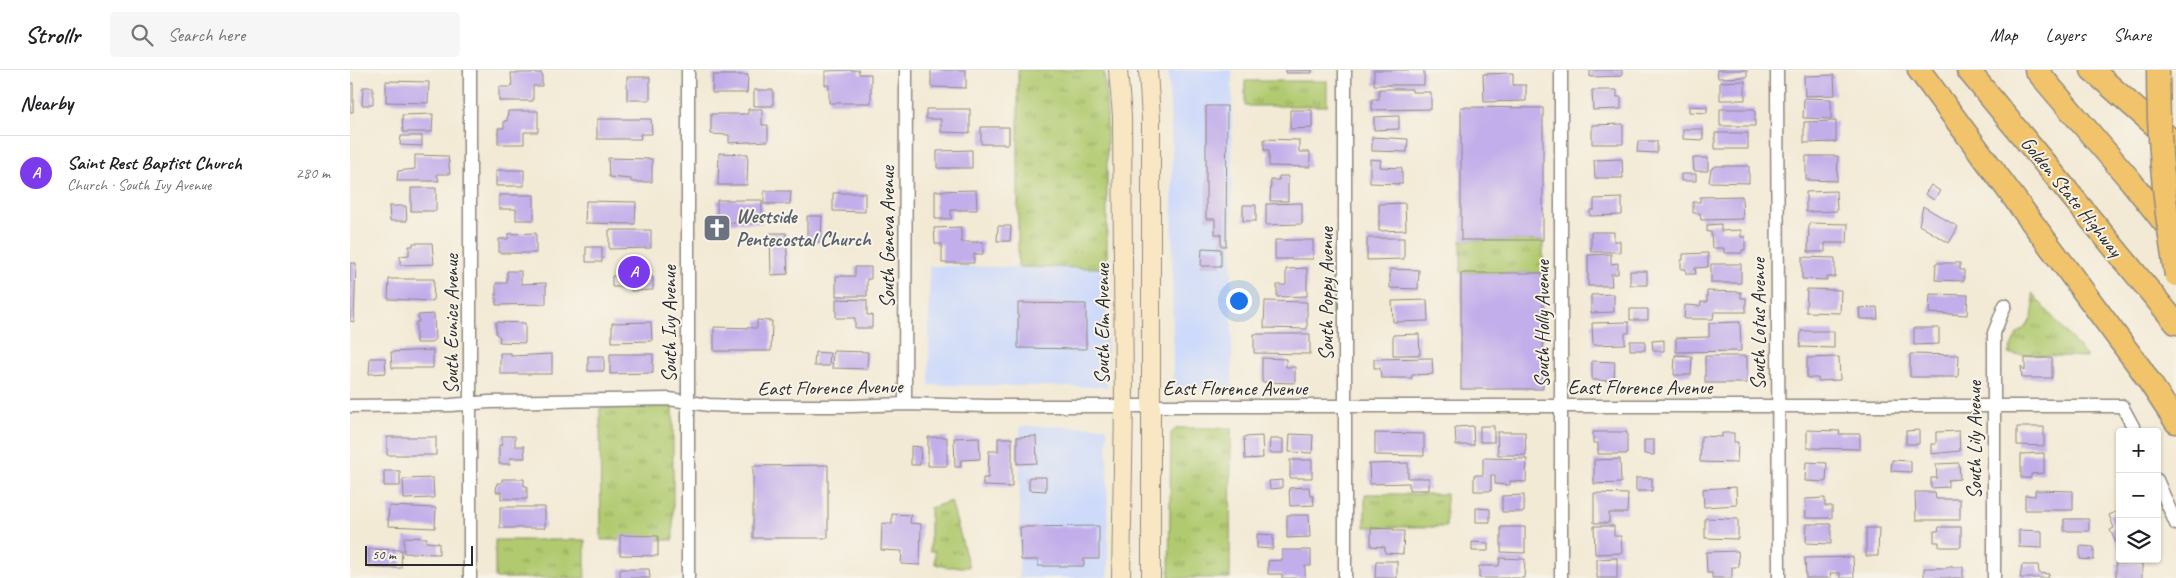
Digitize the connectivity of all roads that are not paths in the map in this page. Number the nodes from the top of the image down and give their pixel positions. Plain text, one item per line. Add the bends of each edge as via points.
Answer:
1 (470, 70) edge
2 (688, 70) edge
3 (906, 70) edge
4 (1118, 70) edge
5 (1148, 70) edge
6 (1345, 70) edge
7 (1561, 70) edge
8 (1777, 70) edge
9 (1919, 70) edge
10 (1968, 70) edge
11 (2036, 70) edge
12 (2092, 70) edge
13 (2158, 70) edge
14 (2176, 144) edge
15 (2176, 238) edge
16 (2176, 274) edge
17 (2005, 305) dead end
18 (2176, 323) edge
19 (687, 401) junction
20 (470, 404) junction
21 (905, 404) junction
22 (350, 406) edge
23 (1124, 406) junction
24 (1152, 406) junction
25 (1344, 406) junction
26 (1561, 406) junction
27 (1777, 406) junction
28 (1993, 406) junction
29 (2176, 422) edge
30 (2134, 428) edge
31 (2161, 489) edge
32 (2176, 524) edge
33 (470, 578) edge
34 (688, 578) edge
35 (1121, 578) edge
36 (1151, 578) edge
37 (1345, 578) edge
38 (1561, 578) edge
39 (1779, 578) edge
40 (1994, 578) edge

1 - 20 street, South Eunice Avenue
2 - 19 street, South Ivy Avenue
3 - 21 street, South Geneva Avenue
4 - 23 main road, South Elm Avenue via 1122,116
5 - 24 main road
6 - 25 street, South Poppy Avenue
7 - 26 street, South Holly Avenue
8 - 27 street, South Lotus Avenue
9 - 29 highway via 2141,369
10 - 18 highway, Golden State Highway
11 - 15 highway
12 - 14 highway
13 - 16 highway, bridge via 2160,159
17 - 28 street, South Lily Avenue via 1994,333
19 - 20 street, East Florence Avenue
19 - 21 street, East Florence Avenue via 736,406
19 - 34 street, South Ivy Avenue
20 - 22 street, East Florence Avenue
20 - 33 street, South Eunice Avenue
21 - 23 street, East Florence Avenue
23 - 24 street, East Florence Avenue
23 - 35 main road, South Elm Avenue
24 - 25 street, East Florence Avenue
24 - 36 main road
25 - 26 street, East Florence Avenue
25 - 37 street, South Poppy Avenue
26 - 27 street, East Florence Avenue
26 - 38 street, South Holly Avenue
27 - 28 street, East Florence Avenue
27 - 39 street, South Lotus Avenue
28 - 30 street, East Florence Avenue via 2122,406
28 - 40 street, South Lily Avenue
31 - 32 street

